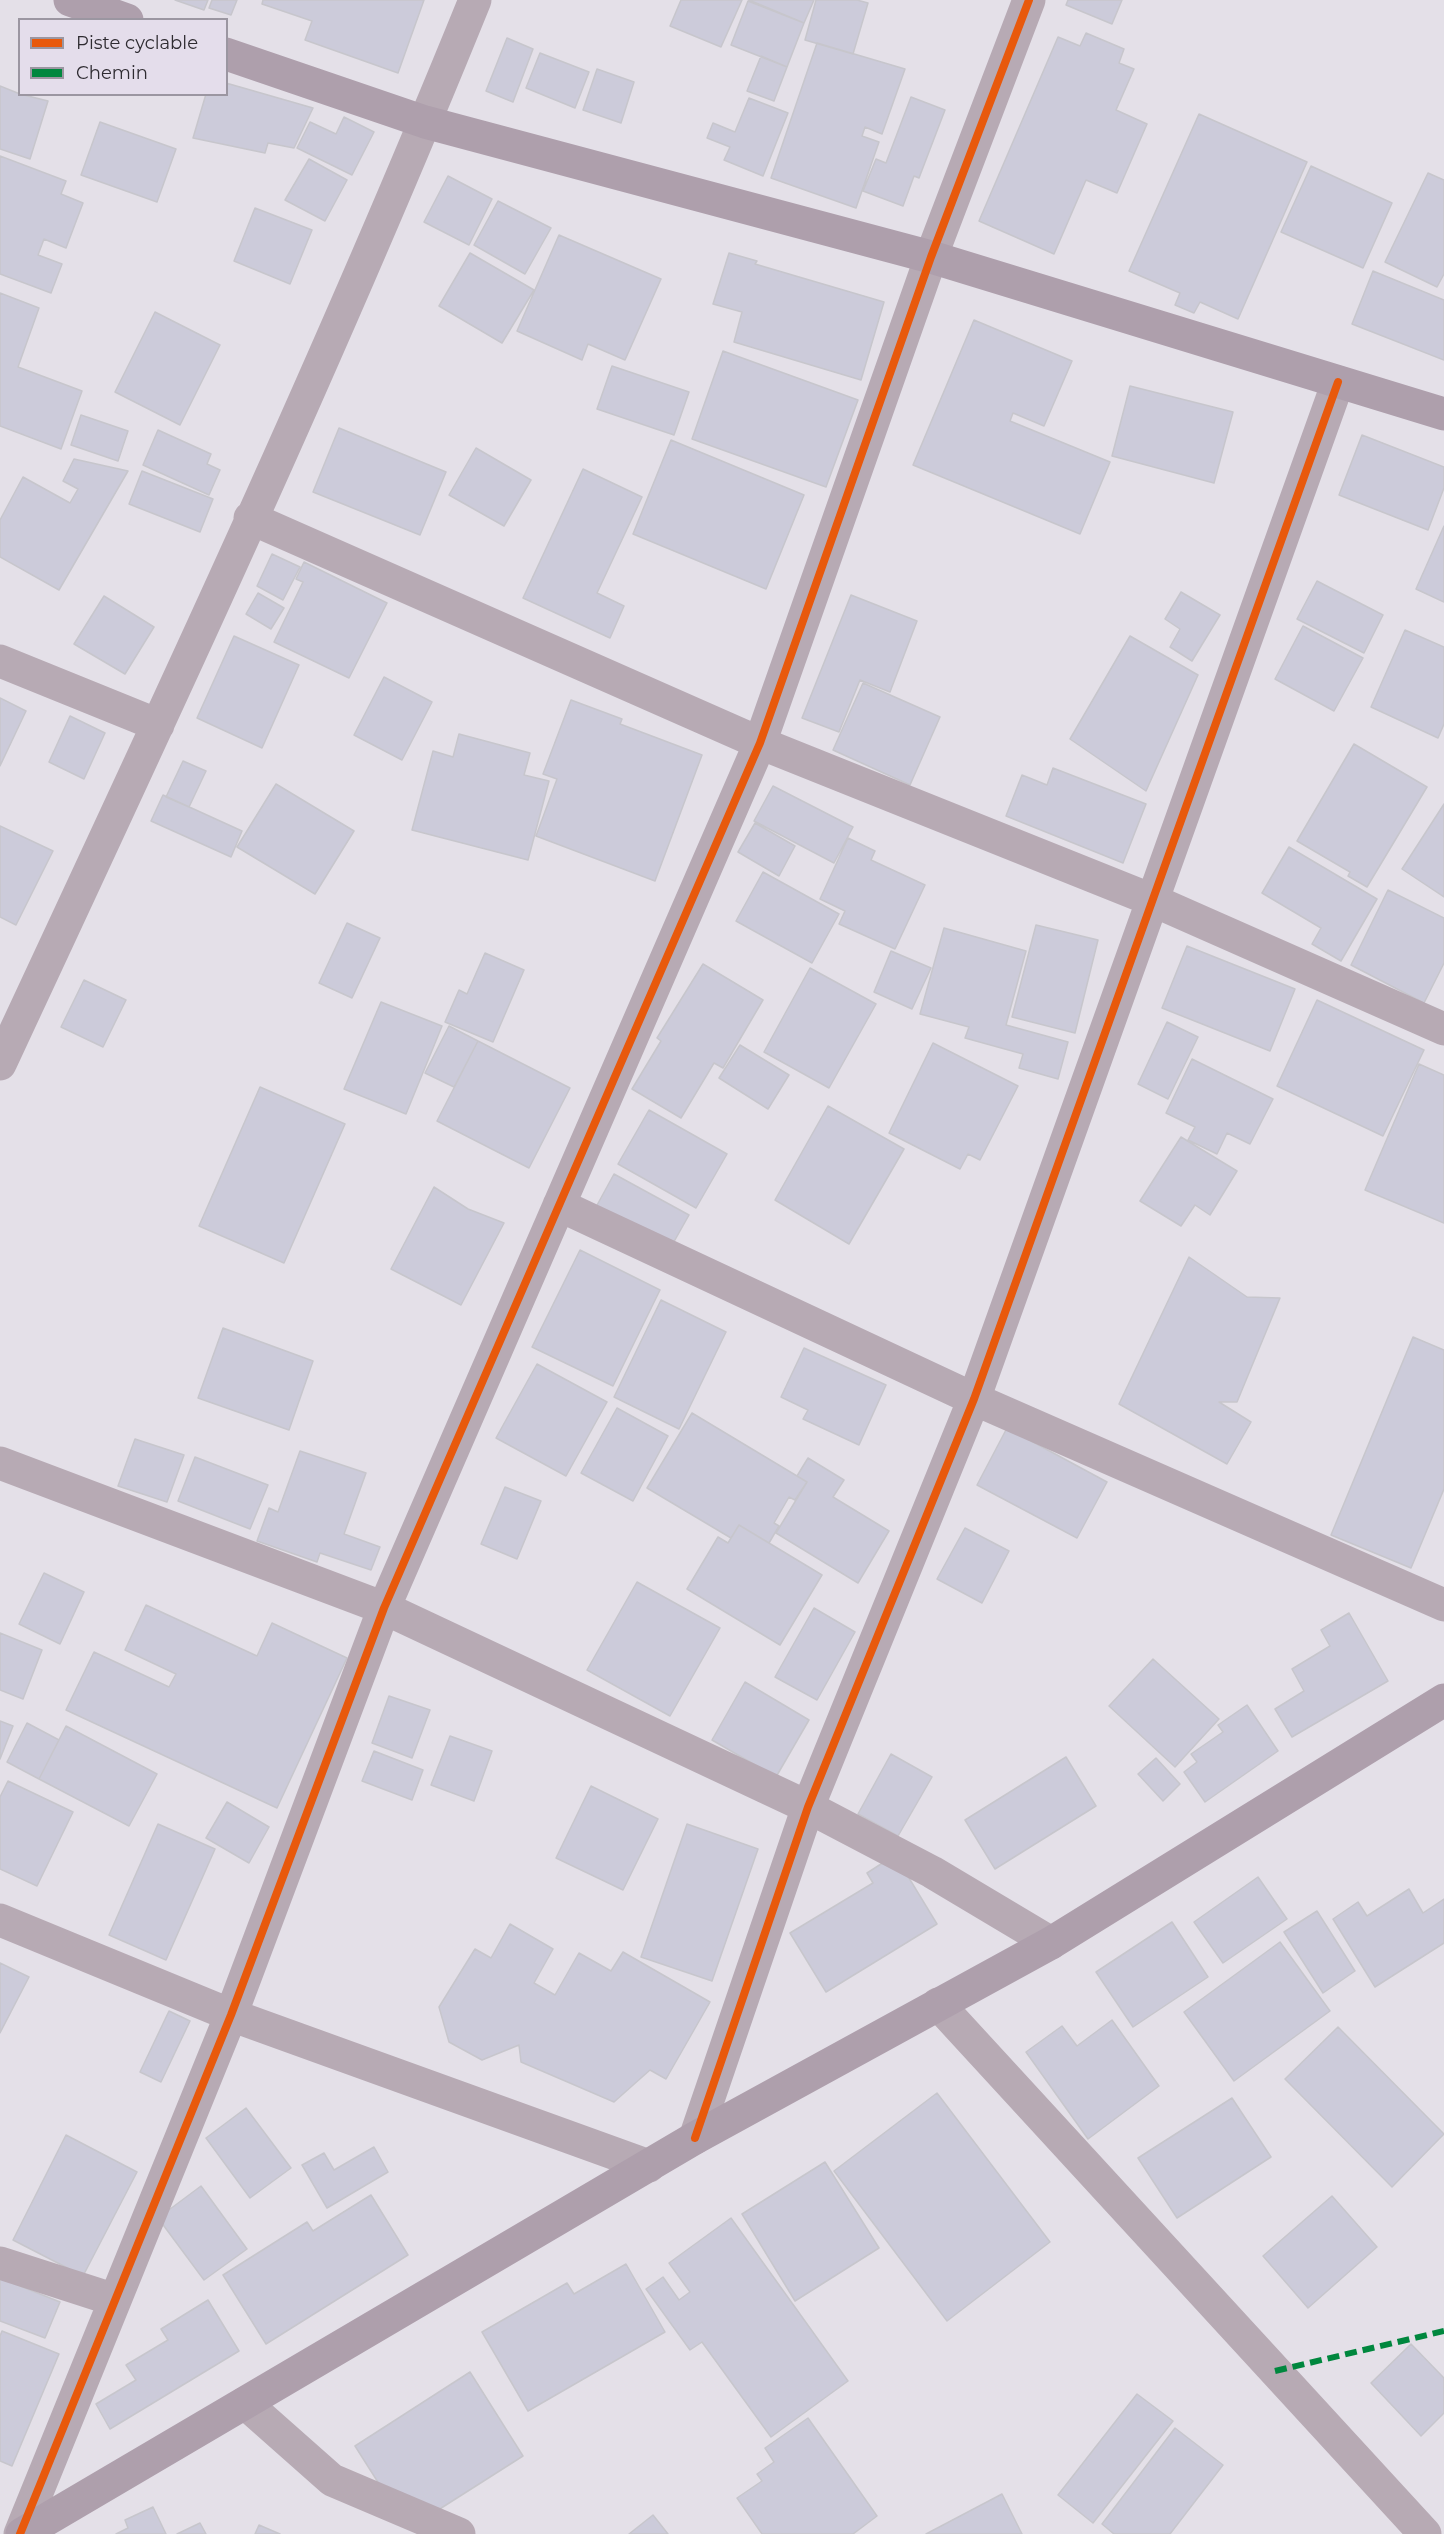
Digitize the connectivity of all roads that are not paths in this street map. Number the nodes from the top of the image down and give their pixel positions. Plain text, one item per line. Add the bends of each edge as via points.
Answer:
1 (70, 0) edge
2 (475, 0) edge
3 (1029, 0) edge
4 (121, 18) edge
5 (228, 55) edge
6 (425, 122) junction
7 (930, 257) junction
8 (1338, 382) junction
9 (1444, 414) edge
10 (250, 518) junction
11 (0, 661) edge
12 (159, 726) junction
13 (760, 743) junction
14 (1152, 900) junction
15 (1444, 1029) edge
16 (0, 1064) edge
17 (559, 1204) junction
18 (974, 1399) junction
19 (0, 1463) edge
20 (1444, 1605) edge
21 (384, 1608) junction
22 (1444, 1700) edge
23 (808, 1808) junction
24 (0, 1920) edge
25 (1051, 1943) junction
26 (938, 2004) junction
27 (231, 2015) junction
28 (695, 2138) junction
29 (649, 2166) junction
30 (0, 2263) edge
31 (115, 2300) junction
32 (246, 2403) junction
33 (21, 2534) edge
34 (459, 2534) edge
35 (1425, 2534) edge

1 - 4 street
2 - 6 street
3 - 7 street
5 - 6 street
6 - 7 street
6 - 10 street
7 - 8 street
7 - 13 street
8 - 9 street
8 - 14 street
10 - 12 street
10 - 13 street
11 - 12 street
12 - 16 street
13 - 14 street
13 - 17 street
14 - 15 street
14 - 18 street
17 - 18 street
17 - 21 street
18 - 20 street
18 - 23 street
19 - 21 street
21 - 23 street
21 - 27 street
22 - 25 street
23 - 25 street via 932,1872
23 - 28 street
24 - 27 street
25 - 26 street
26 - 28 street
26 - 35 street
27 - 29 street
27 - 31 street
28 - 29 street
29 - 32 street
30 - 31 street
31 - 33 street
32 - 33 street
32 - 34 street via 332,2480

